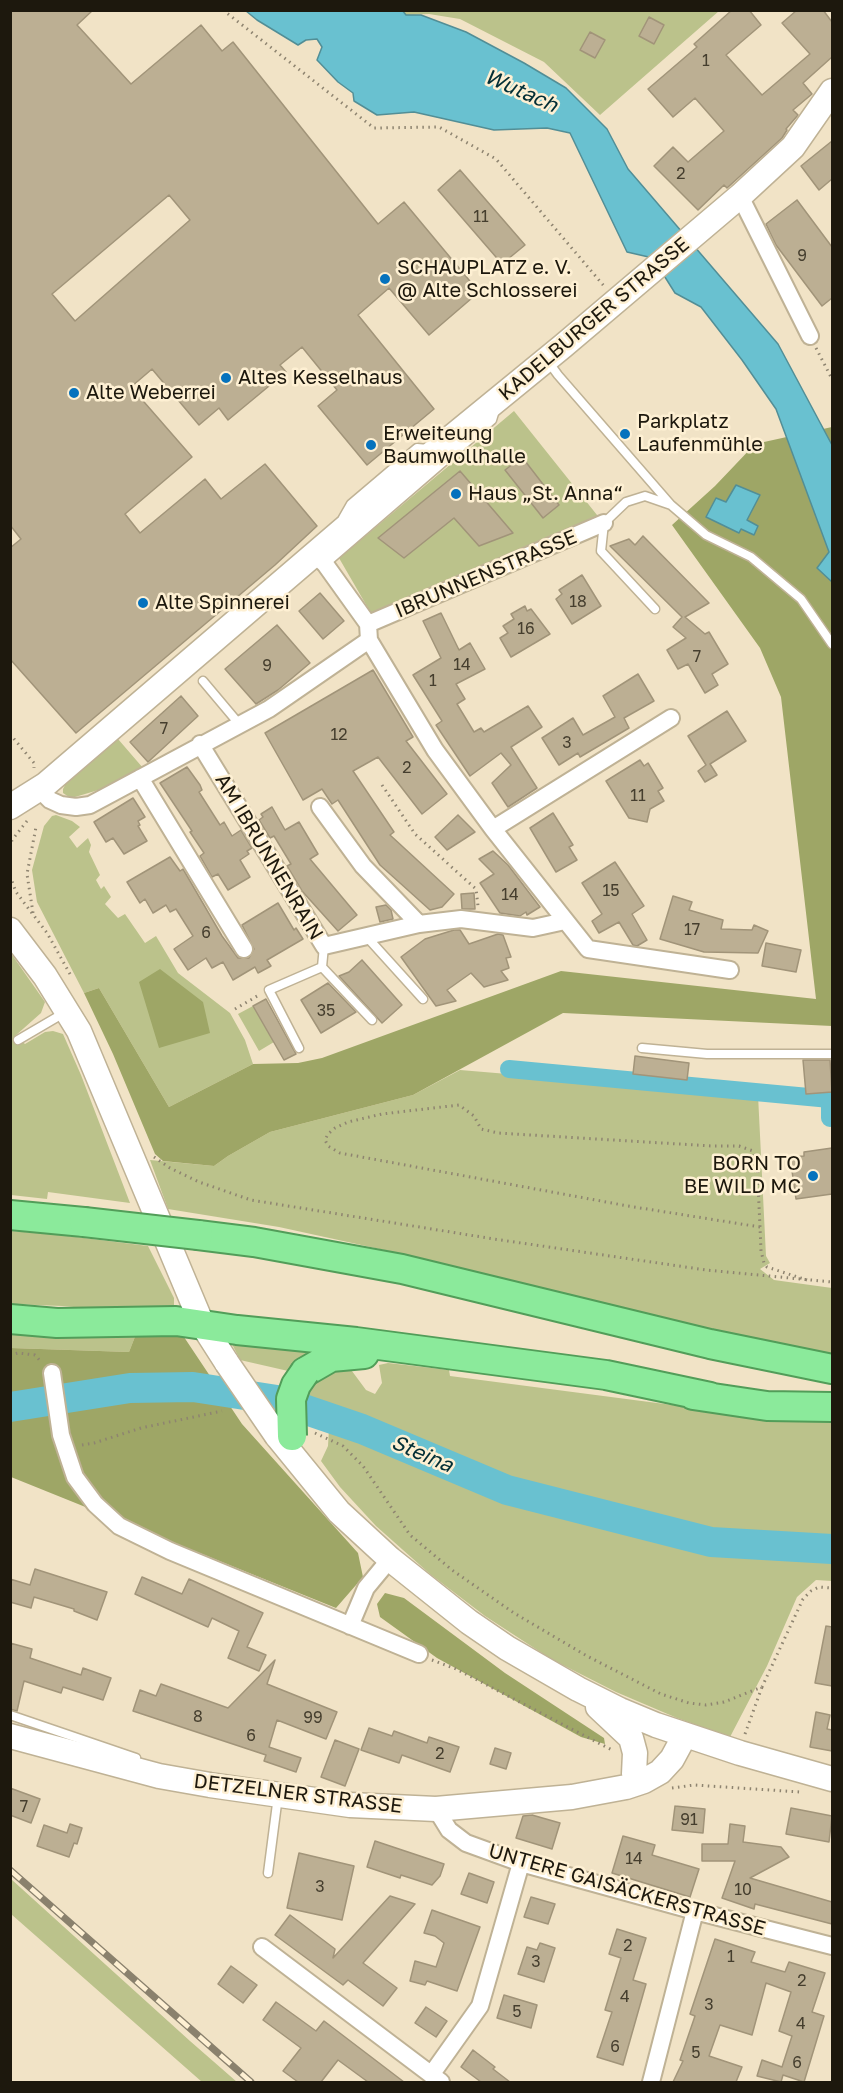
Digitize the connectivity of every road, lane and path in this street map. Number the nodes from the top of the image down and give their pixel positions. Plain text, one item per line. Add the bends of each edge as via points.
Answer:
1 (224, 10) edge
2 (832, 91) edge
3 (740, 196) junction
4 (616, 301) junction
5 (810, 336) joint
6 (547, 359) junction
7 (832, 379) edge
8 (500, 398) junction
9 (671, 506) junction
10 (604, 523) junction
11 (324, 553) junction
12 (655, 609) dead end
13 (369, 632) junction
14 (832, 644) edge
15 (203, 681) dead end
16 (671, 718) dead end
17 (240, 725) junction
18 (10, 734) edge
19 (200, 744) junction
20 (140, 778) junction
21 (382, 785) dead end
22 (41, 788) junction
23 (320, 807) dead end
24 (16, 814) edge
25 (493, 829) junction
26 (10, 847) edge
27 (10, 876) edge
28 (33, 915) junction
29 (479, 920) junction
30 (565, 921) junction
31 (419, 924) junction
32 (10, 930) edge
33 (366, 936) junction
34 (324, 946) junction
35 (244, 949) dead end
36 (322, 966) junction
37 (730, 970) dead end
38 (74, 982) dead end
39 (269, 990) junction
40 (423, 999) dead end
41 (235, 1009) dead end
42 (67, 1011) junction
43 (372, 1020) dead end
44 (18, 1040) dead end
45 (299, 1048) dead end
46 (642, 1048) dead end
47 (832, 1054) edge
48 (153, 1156) dead end
49 (10, 1215) edge
50 (760, 1227) junction
51 (807, 1280) junction
52 (832, 1282) edge
53 (10, 1319) edge
54 (202, 1324) junction
55 (10, 1355) edge
56 (832, 1369) edge
57 (52, 1373) joint
58 (711, 1397) junction
59 (832, 1407) edge
60 (222, 1411) dead end
61 (294, 1440) junction
62 (63, 1441) junction
63 (390, 1559) junction
64 (832, 1588) edge
65 (350, 1626) junction
66 (419, 1654) joint
67 (762, 1687) junction
68 (579, 1689) junction
69 (10, 1715) edge
70 (656, 1725) junction
71 (685, 1735) junction
72 (10, 1736) edge
73 (740, 1753) junction
74 (627, 1772) junction
75 (159, 1776) junction
76 (832, 1779) edge
77 (662, 1790) dead end
78 (809, 1792) dead end
79 (278, 1795) junction
80 (436, 1809) junction
81 (522, 1863) junction
82 (268, 1873) dead end
83 (695, 1911) junction
84 (832, 1946) edge
85 (262, 1947) dead end
86 (436, 2079) edge
87 (651, 2082) edge

1 - 4 path via 374,128 440,127 496,159
2 - 3 main road, KADELBURGER STRASSE via 793,147
3 - 4 main road, KADELBURGER STRASSE
3 - 5 street
4 - 6 main road, KADELBURGER STRASSE via 599,321
5 - 7 path
6 - 8 main road, KADELBURGER STRASSE
6 - 9 lane
8 - 11 main road, KADELBURGER STRASSE via 437,449
8 - 11 lane via 492,420
9 - 10 lane via 645,496 626,502
9 - 14 lane via 706,535 751,557 801,599
10 - 12 lane via 601,551
10 - 13 street, IBRUNNENSTRASSE
11 - 13 street
11 - 22 main road, KADELBURGER STRASSE
13 - 17 street, IBRUNNENSTRASSE via 269,709
13 - 25 street via 435,750
15 - 17 lane
16 - 25 street
17 - 19 street, IBRUNNENSTRASSE
18 - 22 path via 34,763
19 - 20 street, IBRUNNENSTRASSE
19 - 34 street, AM IBRUNNENRAIN
20 - 22 street, IBRUNNENSTRASSE via 90,805 76,807 61,805
20 - 35 street
21 - 29 path via 416,834 476,890
22 - 24 main road, KADELBURGER STRASSE
22 - 26 path
23 - 31 street via 363,866
24 - 28 path
25 - 30 street
27 - 28 path
28 - 38 path
29 - 30 street, AM IBRUNNENRAIN via 533,928
29 - 31 street, AM IBRUNNENRAIN
30 - 37 street via 588,949
31 - 33 street, AM IBRUNNENRAIN
32 - 42 main road
33 - 34 street, AM IBRUNNENRAIN
33 - 40 lane
34 - 36 lane
36 - 39 lane
36 - 43 lane
39 - 41 path
39 - 45 lane
42 - 44 lane
42 - 54 main road via 92,1060
46 - 47 lane via 706,1054
48 - 51 path via 199,1182 251,1200 706,1270
49 - 56 highway, bridge via 254,1242 402,1269 710,1344
50 - 50 path via 757,1161 753,1151 739,1146 498,1133 481,1129 474,1116 459,1105 348,1122 335,1128 325,1140 340,1153
50 - 51 path via 761,1251 767,1267
51 - 52 path
53 - 54 highway
54 - 58 highway via 606,1375
54 - 61 main road, bridge via 227,1363
55 - 57 path via 35,1355
57 - 62 street
58 - 59 highway via 767,1406
58 - 61 highway, bridge via 366,1354 331,1356 305,1372 296,1385 291,1399
60 - 62 path via 141,1428 94,1443
61 - 63 main road via 339,1512
61 - 67 path via 343,1446 363,1466 410,1535 514,1613 586,1656 661,1694 706,1705
62 - 65 street via 75,1477 95,1504 119,1526
63 - 65 street via 366,1588
63 - 68 main road via 469,1622
64 - 67 path via 819,1587 803,1599
65 - 66 street
66 - 74 path via 456,1668
67 - 73 path
68 - 70 main road
68 - 74 main road via 631,1738 635,1753
69 - 75 lane via 143,1760
70 - 71 main road
70 - 74 main road via 647,1752
71 - 73 main road
71 - 74 main road, DETZELNER STRASSE via 660,1772 644,1781
72 - 75 main road, DETZELNER STRASSE
73 - 76 main road
74 - 80 main road, DETZELNER STRASSE via 572,1797
75 - 79 main road, DETZELNER STRASSE
77 - 78 path via 693,1785
79 - 80 main road, DETZELNER STRASSE via 350,1805
79 - 82 lane
80 - 81 street, UNTERE GAISÄCKERSTRASSE via 449,1830 466,1844
81 - 83 street, UNTERE GAISÄCKERSTRASSE
81 - 86 street via 480,2006
83 - 84 street, UNTERE GAISÄCKERSTRASSE
83 - 87 street
85 - 86 street

